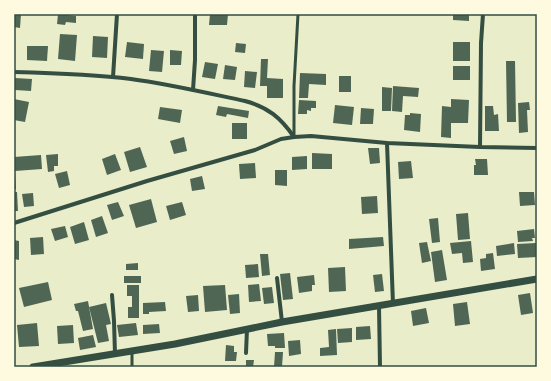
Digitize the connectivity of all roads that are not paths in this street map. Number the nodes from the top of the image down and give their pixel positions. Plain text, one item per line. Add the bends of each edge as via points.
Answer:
1 (117, 14) edge
2 (195, 14) edge
3 (298, 14) edge
4 (483, 14) edge
5 (14, 72) edge
6 (114, 77) junction
7 (193, 90) junction
8 (294, 137) junction
9 (387, 143) junction
10 (480, 147) junction
11 (537, 148) edge
12 (14, 223) edge
13 (277, 278) dead end
14 (537, 280) edge
15 (112, 295) dead end
16 (393, 305) junction
17 (380, 307) junction
18 (282, 322) junction
19 (247, 329) junction
20 (132, 351) junction
21 (246, 353) dead end
22 (115, 354) junction
23 (33, 367) edge
24 (132, 367) edge
25 (380, 367) edge

1 - 6 street
2 - 7 street
3 - 8 lane
4 - 10 street
5 - 6 street
6 - 7 street
7 - 8 street via 258,105 275,115
8 - 9 street via 311,136
8 - 12 street
9 - 10 street
9 - 16 street
10 - 11 street
13 - 18 street
14 - 16 street
15 - 22 street
16 - 17 street
17 - 18 street
17 - 25 street
18 - 19 street
19 - 20 street
19 - 21 street
20 - 22 street
20 - 24 lane
22 - 23 street

